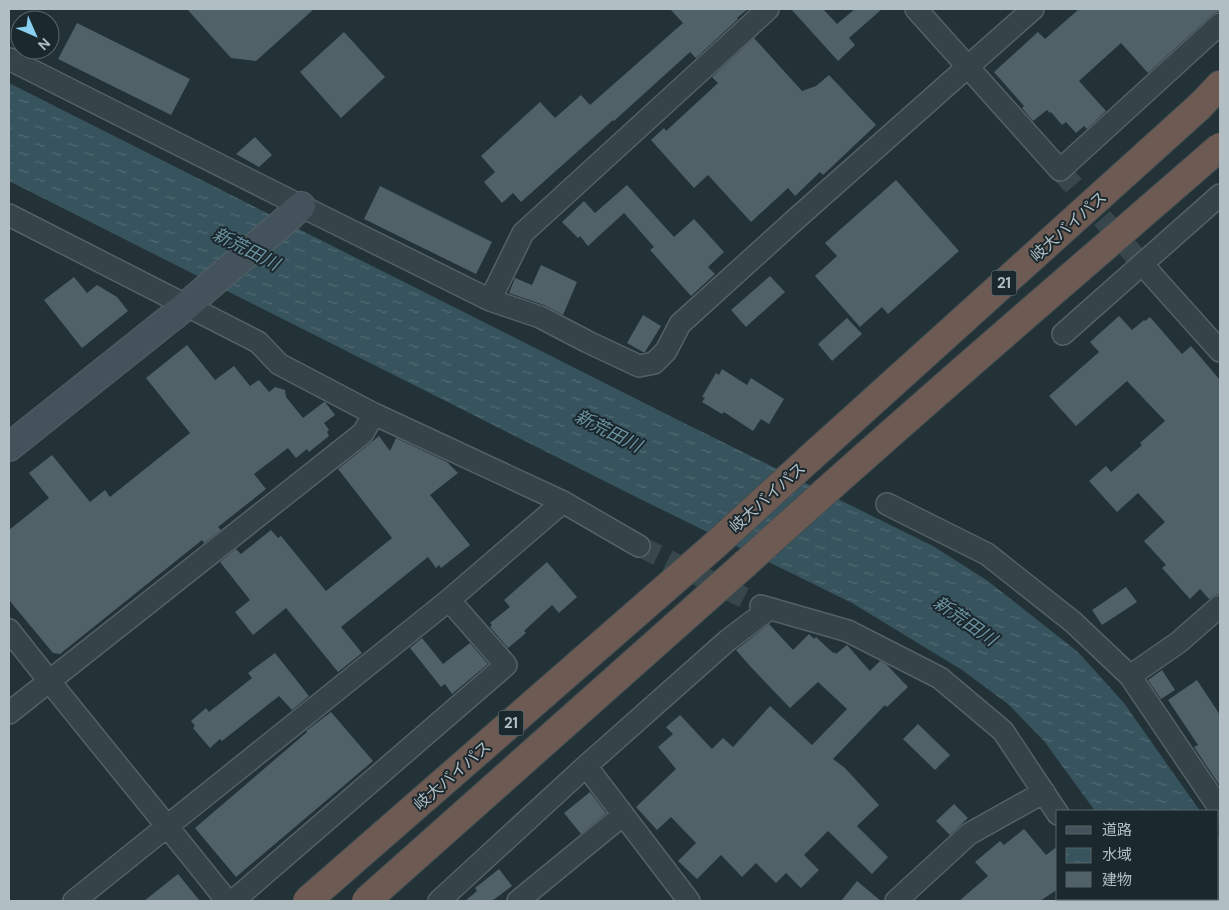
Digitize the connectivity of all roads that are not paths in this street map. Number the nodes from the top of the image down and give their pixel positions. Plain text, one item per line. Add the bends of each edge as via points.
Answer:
1 (768, 9) edge
2 (916, 9) edge
3 (1033, 9) edge
4 (1220, 24) edge
5 (13, 67) edge
6 (968, 67) junction
7 (1220, 85) edge
8 (1220, 147) edge
9 (1220, 195) edge
10 (294, 213) junction
11 (9, 215) edge
12 (1142, 264) junction
13 (490, 300) junction
14 (192, 301) junction
15 (1063, 334) dead end
16 (1220, 351) edge
17 (374, 414) junction
18 (9, 447) edge
19 (563, 502) junction
20 (887, 504) dead end
21 (639, 546) tunnel mouth
22 (449, 600) junction
23 (1220, 606) edge
24 (9, 630) edge
25 (1130, 676) junction
26 (49, 681) junction
27 (9, 713) edge
28 (586, 766) junction
29 (1044, 792) junction
30 (1220, 809) edge
31 (1056, 811) edge
32 (624, 815) junction
33 (168, 826) junction
34 (74, 901) edge
35 (226, 901) edge
36 (232, 901) edge
37 (307, 901) edge
38 (366, 901) edge
39 (439, 901) edge
40 (518, 901) edge
41 (689, 901) edge
42 (896, 901) edge

1 - 13 street via 522,233
2 - 6 street
3 - 6 street
4 - 6 street via 1060,170
5 - 10 street
6 - 13 street via 680,324 666,351 654,363 639,366 540,317
7 - 37 highway, 岐大バイパス / 21, bridge via 715,545
8 - 38 highway, 21, bridge via 856,463
9 - 12 street
10 - 13 street
10 - 14 street
11 - 14 street
12 - 15 street
12 - 16 street
14 - 17 street via 258,342 279,364
14 - 18 street
17 - 19 street
17 - 26 street via 362,433
19 - 21 street
19 - 22 street
20 - 25 street via 987,554 1073,622
22 - 33 street
22 - 36 street via 506,666
23 - 25 street via 1179,642
24 - 26 street
25 - 30 street
26 - 27 street
26 - 33 street
28 - 29 street via 765,607 848,631 940,678 1003,732
28 - 32 street
28 - 39 street
29 - 31 street
29 - 42 street via 970,834
32 - 40 street
32 - 41 street
33 - 34 street
33 - 35 street

